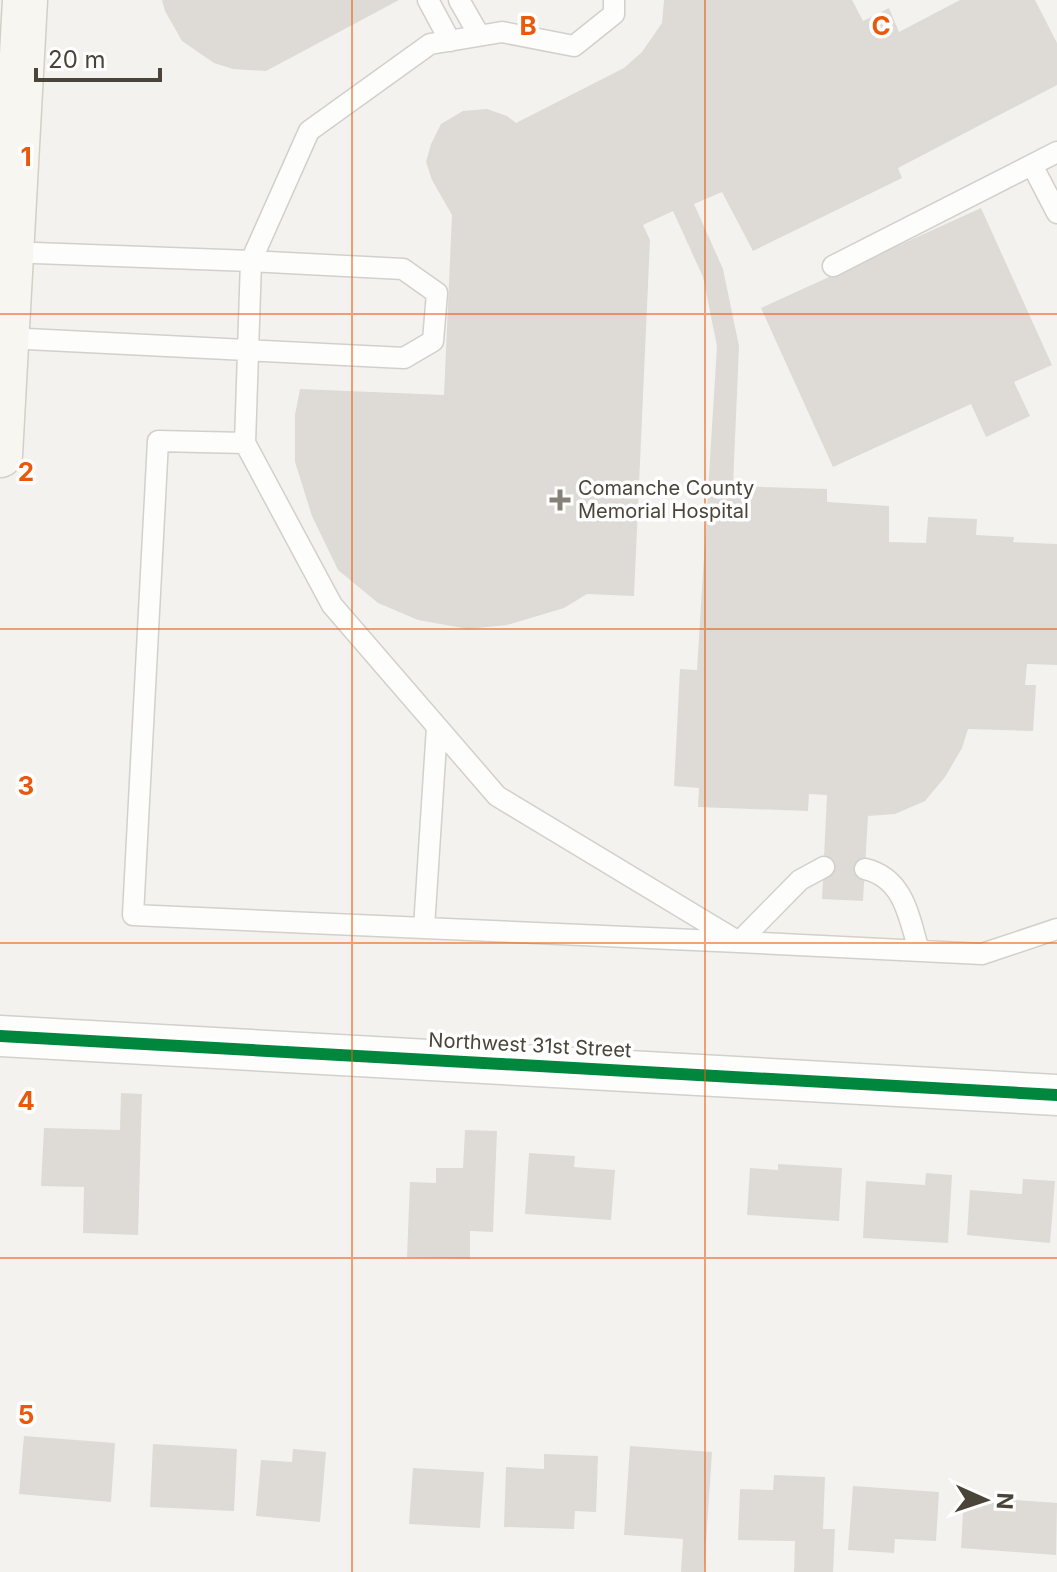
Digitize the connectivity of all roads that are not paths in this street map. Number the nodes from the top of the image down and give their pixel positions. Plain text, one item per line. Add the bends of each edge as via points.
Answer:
1 (25, 0) edge
2 (428, 0) edge
3 (459, 0) edge
4 (614, 0) edge
5 (479, 35) junction
6 (450, 41) junction
7 (9, 138) edge
8 (1057, 152) edge
9 (1032, 165) junction
10 (1057, 213) edge
11 (6, 252) edge
12 (251, 261) junction
13 (833, 266) dead end
14 (248, 350) junction
15 (4, 363) edge
16 (245, 443) junction
17 (0, 455) edge
18 (437, 727) junction
19 (824, 867) dead end
20 (865, 869) dead end
21 (424, 928) junction
22 (1057, 929) edge
23 (739, 942) junction
24 (919, 951) junction
25 (0, 1036) edge
26 (1057, 1095) edge

1 - 7 main road
2 - 6 lane
3 - 5 lane
4 - 5 lane via 614,14 574,46 502,32
5 - 6 lane
6 - 12 lane via 430,44 309,131
7 - 11 main road
8 - 9 lane
9 - 10 lane
9 - 13 lane
11 - 12 lane
11 - 15 main road
12 - 14 lane
12 - 14 lane via 403,269 437,293 433,341 404,358
14 - 15 lane
14 - 16 lane
15 - 17 main road
16 - 18 lane via 332,605
16 - 21 lane via 158,441 133,915
18 - 21 lane
18 - 23 lane via 497,796
19 - 23 lane via 800,880
20 - 24 lane via 882,873 903,898
21 - 23 lane
22 - 24 lane via 982,954
23 - 24 lane
25 - 26 street, Northwest 31st Street

